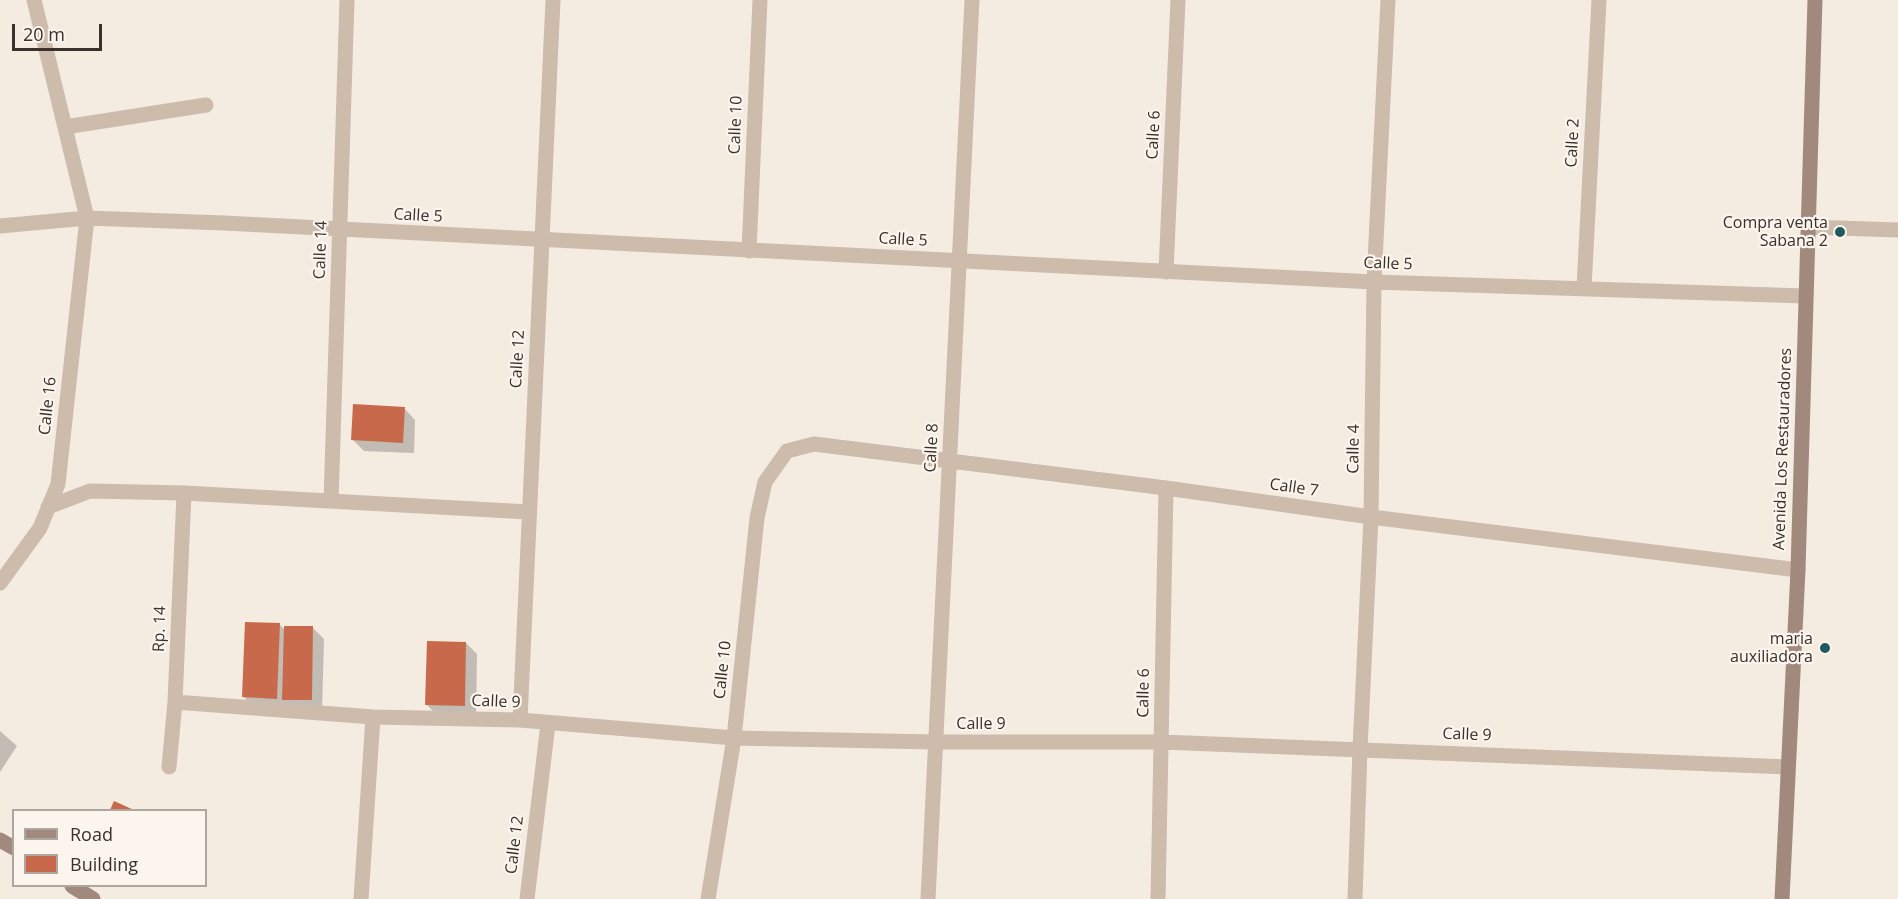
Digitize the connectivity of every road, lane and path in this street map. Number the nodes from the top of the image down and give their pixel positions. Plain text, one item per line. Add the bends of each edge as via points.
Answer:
1 (34, 0) edge
2 (347, 0) edge
3 (553, 0) edge
4 (760, 0) edge
5 (972, 0) edge
6 (1178, 0) edge
7 (1388, 0) edge
8 (1599, 0) edge
9 (1815, 0) edge
10 (206, 105) dead end
11 (65, 128) junction
12 (87, 218) junction
13 (0, 226) edge
14 (1808, 227) junction
15 (340, 230) junction
16 (1898, 230) edge
17 (542, 239) junction
18 (749, 250) junction
19 (961, 260) junction
20 (1166, 272) junction
21 (1374, 282) junction
22 (1584, 288) junction
23 (1805, 296) junction
24 (787, 451) joint
25 (949, 462) junction
26 (1166, 488) junction
27 (184, 493) junction
28 (331, 501) junction
29 (48, 507) junction
30 (529, 512) junction
31 (1371, 517) junction
32 (1798, 570) junction
33 (0, 583) edge
34 (175, 702) junction
35 (374, 717) junction
36 (520, 720) junction
37 (548, 724) junction
38 (734, 738) junction
39 (935, 742) junction
40 (1162, 742) junction
41 (1360, 749) junction
42 (170, 766) dead end
43 (1788, 767) junction
44 (75, 887) edge
45 (93, 899) edge
46 (361, 899) edge
47 (527, 899) edge
48 (708, 899) edge
49 (928, 899) edge
50 (1158, 899) edge
51 (1355, 899) edge
52 (1782, 899) edge

1 - 11 street, Calle 16
2 - 15 street, Calle 14
3 - 17 street, Calle 12
4 - 18 street, Calle 10
5 - 19 street, Calle 8
6 - 20 street, Calle 6
7 - 21 street, Calle 4
8 - 22 street, Calle 2
9 - 14 street, Avenida Los Restauradores
10 - 11 street
11 - 12 street, Calle 16
12 - 13 street, Calle 5
12 - 15 street, Calle 5
12 - 29 street, Calle 16 via 58,484
14 - 16 street
14 - 23 street, Avenida Los Restauradores
15 - 17 street, Calle 5
15 - 28 street, Calle 14
17 - 18 street, Calle 5
17 - 30 street, Calle 12
18 - 19 street, Calle 5
19 - 20 street, Calle 5
19 - 25 street, Calle 8
20 - 21 street, Calle 5
21 - 22 street, Calle 5
21 - 31 street, Calle 4
22 - 23 street, Calle 5
23 - 32 street, Avenida Los Restauradores
24 - 25 street, Calle 7 via 814,444
24 - 38 street, Calle 10 via 765,482 757,518
25 - 26 street, Calle 7
25 - 39 street, Calle 8
26 - 31 street, Calle 7
26 - 40 street, Calle 6
27 - 28 street
27 - 29 street via 90,491
27 - 34 street, Rp. 14
28 - 30 street
29 - 33 street, Calle 16 via 40,528
30 - 36 street, Calle 12
31 - 32 street, Calle 7
31 - 41 street, Calle 4
32 - 43 street, Avenida Los Restauradores
34 - 35 street, Calle 9
34 - 42 street, Rp. 14
35 - 36 street, Calle 9
35 - 46 street
36 - 37 street, Calle 9
37 - 38 street, Calle 9
37 - 47 street, Calle 12
38 - 39 street, Calle 9
38 - 48 street, Calle 10
39 - 40 street, Calle 9
39 - 49 street, Calle 8
40 - 41 street, Calle 9
40 - 50 street, Calle 6
41 - 43 street, Calle 9
41 - 51 street, Calle 4
43 - 52 street, Avenida Los Restauradores
44 - 45 street

